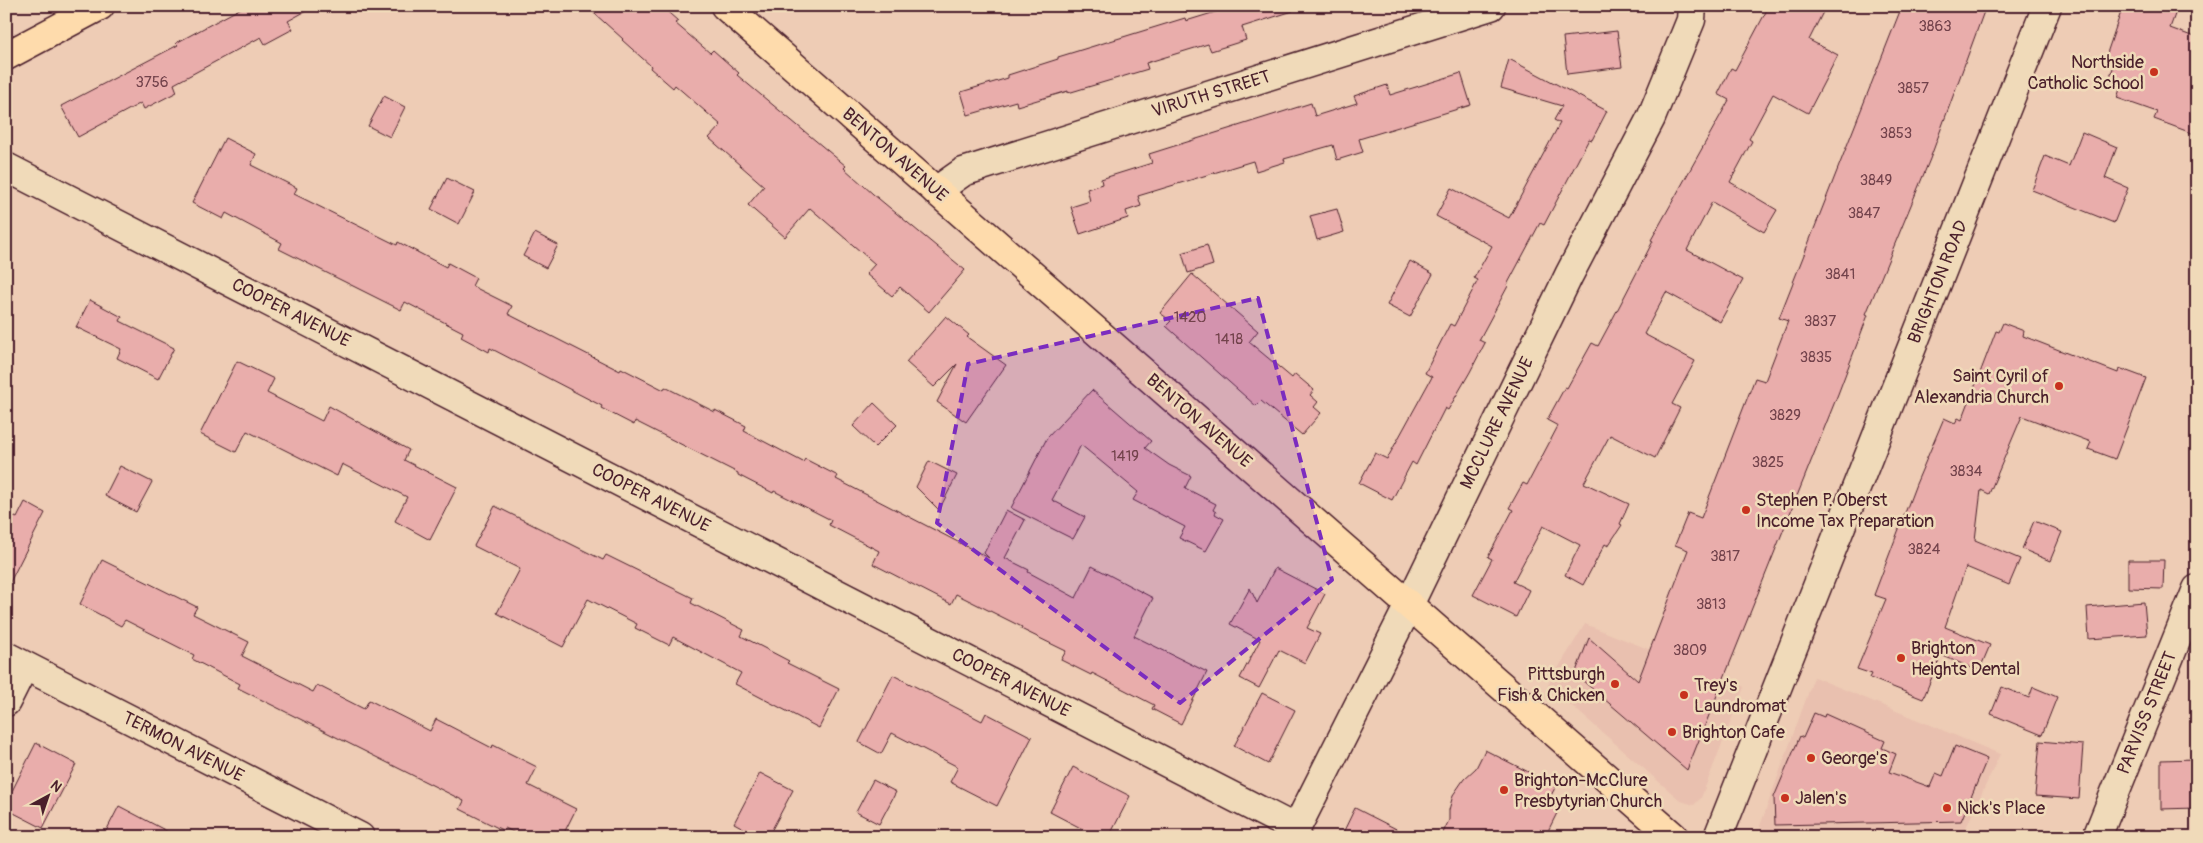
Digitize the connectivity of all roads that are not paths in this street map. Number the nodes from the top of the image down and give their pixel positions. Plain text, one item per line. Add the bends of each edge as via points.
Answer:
1 (100, 6) edge
2 (725, 6) edge
3 (1491, 6) edge
4 (1692, 6) edge
5 (2047, 6) edge
6 (8, 50) edge
7 (6, 167) edge
8 (936, 191) junction
9 (2197, 589) edge
10 (1409, 605) junction
11 (15, 661) edge
12 (6, 702) edge
13 (1294, 833) edge
14 (360, 837) edge
15 (1674, 837) edge
16 (1718, 837) edge
17 (2097, 837) edge

1 - 6 main road
2 - 8 main road, BENTON AVENUE
3 - 8 street, VIRUTH STREET via 963,172
4 - 10 street, MCCLURE AVENUE via 1691,20 1651,118 1569,275
5 - 16 street, BRIGHTON ROAD
7 - 13 street, COOPER AVENUE
8 - 10 main road, BENTON AVENUE
9 - 17 street, PARVISS STREET
10 - 13 street, MCCLURE AVENUE
10 - 15 main road, BENTON AVENUE
11 - 12 street
11 - 14 street, TERMON AVENUE

